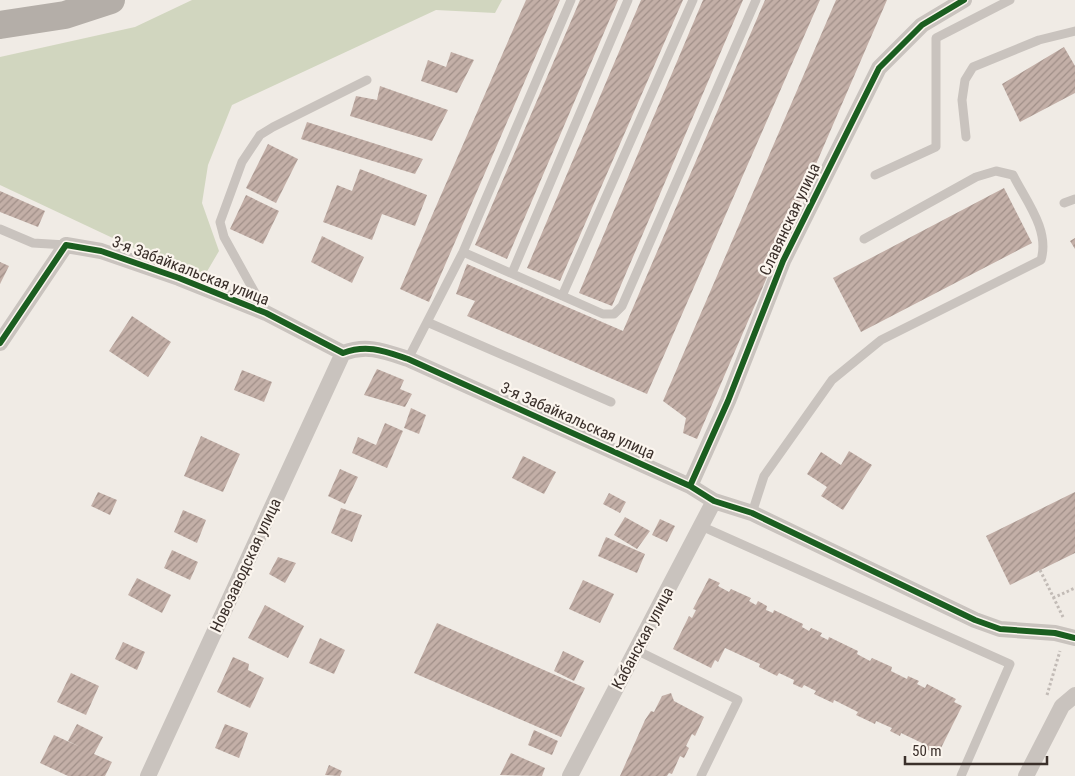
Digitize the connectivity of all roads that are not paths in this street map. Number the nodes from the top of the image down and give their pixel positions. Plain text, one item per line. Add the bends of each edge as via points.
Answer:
1 (110, 0) edge
2 (571, 0) edge
3 (628, 0) edge
4 (693, 0) edge
5 (756, 0) edge
6 (964, 0) edge
7 (1010, 0) edge
8 (0, 25) edge
9 (1075, 31) edge
10 (367, 80) dead end
11 (966, 137) dead end
12 (875, 175) dead end
13 (1075, 198) edge
14 (1064, 204) dead end
15 (0, 229) edge
16 (864, 239) dead end
17 (66, 245) junction
18 (462, 252) junction
19 (512, 274) junction
20 (562, 296) junction
21 (266, 313) junction
22 (427, 322) junction
23 (0, 343) edge
24 (343, 353) junction
25 (408, 359) junction
26 (610, 402) dead end
27 (690, 486) junction
28 (714, 501) junction
29 (752, 513) junction
30 (701, 526) junction
31 (1070, 637) edge
32 (636, 650) junction
33 (1075, 695) edge
34 (148, 776) edge
35 (570, 776) edge
36 (701, 776) edge
37 (961, 776) edge
38 (1026, 776) edge

1 - 8 highway via 65,15
2 - 18 lane
3 - 19 lane
4 - 20 lane
5 - 20 lane via 622,306 614,314 603,314
6 - 27 street, Славянская улица via 922,24 879,68 783,260 728,401
7 - 12 lane via 936,38 936,147
9 - 11 lane via 1039,40 973,67 965,80 962,100
10 - 21 lane via 260,135 242,162 220,222 224,237
13 - 14 lane
15 - 17 lane via 34,243
16 - 29 lane via 976,177 996,171 1013,174 1040,226 1044,248 1041,260 881,340 832,380 764,476
17 - 21 street, 3-я Забайкальская улица via 101,251
17 - 23 street
18 - 19 lane
18 - 22 lane
19 - 20 lane
21 - 24 street, 3-я Забайкальская улица
22 - 25 lane
22 - 26 lane
24 - 25 street, 3-я Забайкальская улица via 356,348 374,348
24 - 34 street, Новозаводская улица
25 - 27 street, 3-я Забайкальская улица
27 - 28 street, 3-я Забайкальская улица
28 - 29 street, 3-я Забайкальская улица
28 - 30 street, Кабанская улица
29 - 31 street, 3-я Забайкальская улица via 975,620 1000,629
30 - 32 street, Кабанская улица
30 - 37 lane via 1010,664
32 - 35 street, Кабанская улица
32 - 36 lane via 738,700
33 - 38 street via 1062,706

